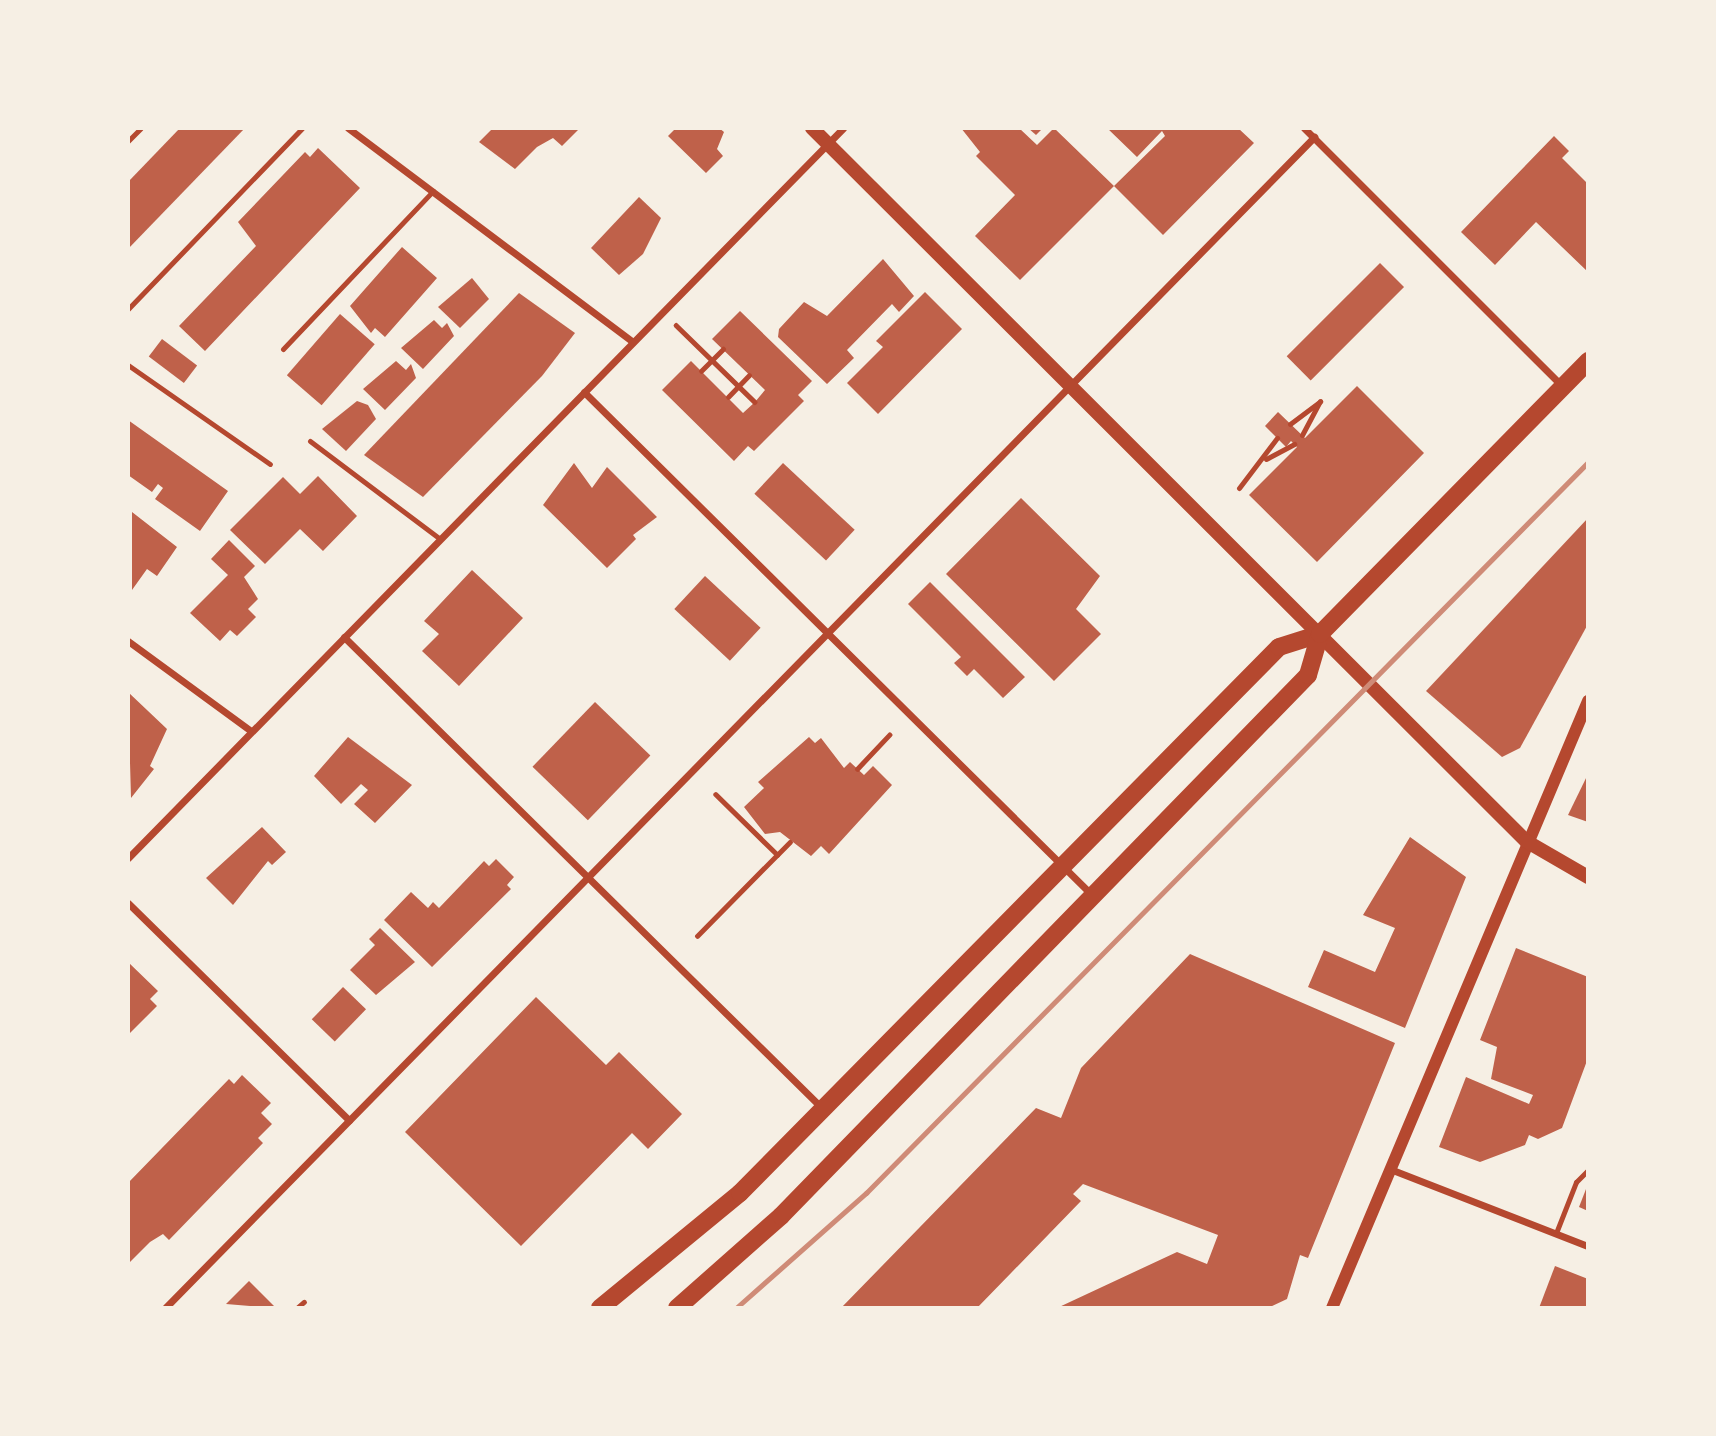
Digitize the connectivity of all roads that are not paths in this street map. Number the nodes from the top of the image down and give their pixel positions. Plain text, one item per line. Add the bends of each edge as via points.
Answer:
1 (141, 128) edge
2 (302, 128) edge
3 (812, 128) edge
4 (843, 128) edge
5 (1304, 128) edge
6 (354, 129) edge
7 (1314, 137) junction
8 (128, 141) edge
9 (828, 144) junction
10 (433, 191) junction
11 (128, 309) edge
12 (633, 342) junction
13 (283, 349) dead end
14 (1588, 361) edge
15 (128, 365) edge
16 (1069, 387) junction
17 (1563, 387) junction
18 (584, 392) junction
19 (1290, 424) dead end
20 (1302, 435) dead end
21 (1277, 438) dead end
22 (310, 441) dead end
23 (1294, 444) dead end
24 (1266, 459) junction
25 (270, 464) dead end
26 (1238, 488) dead end
27 (440, 539) junction
28 (829, 634) junction
29 (1320, 634) junction
30 (344, 637) junction
31 (128, 641) edge
32 (1588, 701) edge
33 (251, 731) junction
34 (1525, 841) junction
35 (128, 858) edge
36 (1063, 866) junction
37 (588, 877) junction
38 (1588, 877) edge
39 (1093, 896) junction
40 (128, 902) edge
41 (824, 1110) junction
42 (349, 1120) junction
43 (1390, 1169) junction
44 (1588, 1170) edge
45 (1556, 1233) junction
46 (1588, 1246) edge
47 (164, 1308) edge
48 (600, 1308) edge
49 (677, 1308) edge
50 (1332, 1308) edge

1 - 8 lane
2 - 11 lane
3 - 9 main road
4 - 9 street
5 - 7 street
6 - 10 street
7 - 16 street
7 - 17 street
9 - 12 street
9 - 16 main road
10 - 12 street
10 - 13 lane
12 - 18 street
14 - 17 main road
15 - 25 lane
16 - 28 street
16 - 29 main road
17 - 29 main road
18 - 27 street
18 - 28 street
19 - 20 lane via 1320,401
21 - 24 lane
22 - 27 lane
23 - 24 lane
24 - 26 lane
27 - 30 street
28 - 36 street
28 - 37 street
29 - 34 main road
29 - 36 main road via 1279,646
29 - 39 main road via 1308,675
30 - 33 street
30 - 37 street
31 - 33 street
32 - 34 street
33 - 35 street
34 - 38 main road
34 - 43 street
36 - 39 street
36 - 41 main road
37 - 41 street
37 - 42 street
39 - 49 main road via 781,1216
40 - 42 street
41 - 48 main road via 691,1238
42 - 47 street
43 - 45 street
43 - 50 street
44 - 45 lane via 1576,1182
45 - 46 street

